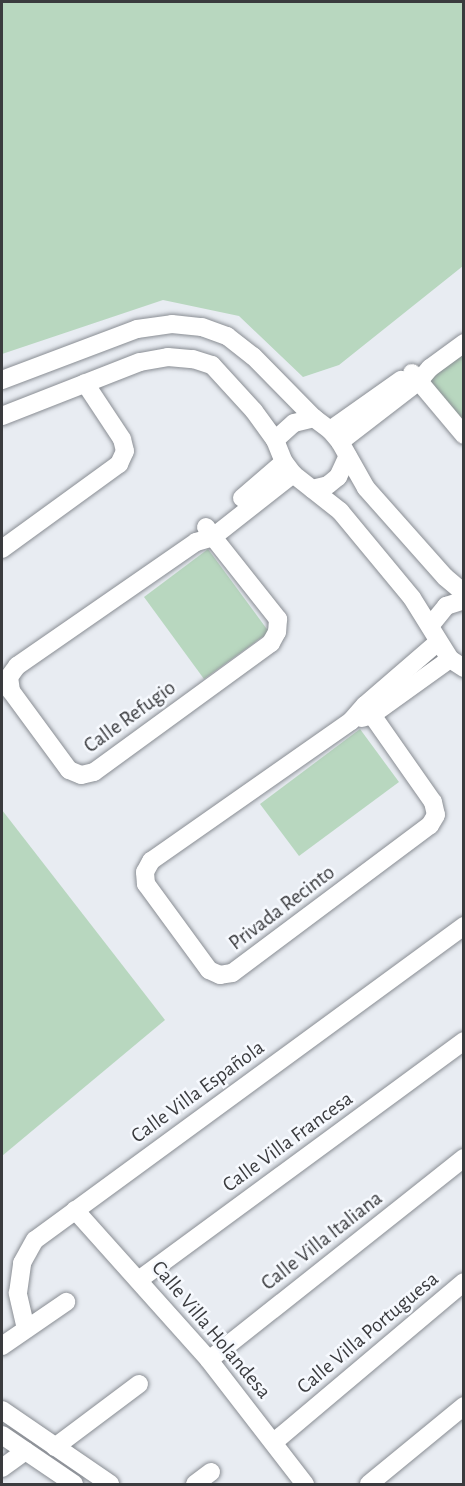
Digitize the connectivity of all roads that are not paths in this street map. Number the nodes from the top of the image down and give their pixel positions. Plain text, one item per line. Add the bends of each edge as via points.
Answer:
1 (227, 336) junction
2 (464, 343) edge
3 (212, 365) junction
4 (420, 374) junction
5 (2, 380) edge
6 (85, 383) junction
7 (2, 416) edge
8 (314, 418) junction
9 (464, 435) edge
10 (275, 440) junction
11 (339, 443) junction
12 (289, 468) junction
13 (312, 489) junction
14 (205, 535) junction
15 (2, 549) edge
16 (464, 593) edge
17 (464, 600) edge
18 (434, 634) junction
19 (457, 663) edge
20 (369, 710) junction
21 (464, 926) edge
22 (460, 1051) edge
23 (464, 1158) edge
24 (75, 1210) junction
25 (140, 1279) junction
26 (464, 1282) edge
27 (66, 1302) dead end
28 (26, 1329) junction
29 (2, 1347) edge
30 (209, 1360) junction
31 (140, 1384) dead end
32 (464, 1406) edge
33 (2, 1410) edge
34 (2, 1435) edge
35 (274, 1442) junction
36 (55, 1447) junction
37 (25, 1451) junction
38 (2, 1468) edge
39 (211, 1472) dead end
40 (74, 1485) edge
41 (110, 1485) edge
42 (195, 1485) edge
43 (305, 1485) edge
44 (369, 1485) edge

1 - 3 street
1 - 5 street via 202,327 172,324 137,329
1 - 8 street via 253,356
2 - 4 street
3 - 6 street via 168,357 140,362
3 - 10 street via 237,390
4 - 9 street
4 - 11 street
6 - 7 street
6 - 15 street via 122,439 125,452 119,464
8 - 10 street via 294,423
8 - 11 street
10 - 12 street
11 - 13 street via 338,477 328,486
11 - 16 street via 366,488
12 - 13 street
12 - 14 street, Calle Refugio
13 - 18 street via 340,511 412,598
14 - 14 street, Calle Refugio via 17,666 9,677 11,691 69,770 81,775 94,772 271,643 278,632 278,619
17 - 18 street, Privada Recinto via 446,606
18 - 19 street
18 - 20 street, Privada Recinto
19 - 20 street, Privada Recinto
20 - 20 street, Privada Recinto via 433,802 436,815 430,825 232,973 220,975 209,970 146,884 145,872 151,861
21 - 24 street, Calle Villa Española
22 - 25 street, Calle Villa Francesa
23 - 30 street, Calle Villa Italiana
24 - 25 street, Calle Villa Holandesa
24 - 28 street, Calle Villa Española via 34,1240 22,1263 18,1293
25 - 30 street, Calle Villa Holandesa
26 - 35 street, Calle Villa Portuguesa
27 - 28 street
28 - 29 street
30 - 35 street, Calle Villa Holandesa
31 - 36 street
32 - 44 street
33 - 36 street
34 - 37 street
35 - 43 street, Calle Villa Holandesa
36 - 41 street
37 - 38 street
37 - 40 street
39 - 42 street

